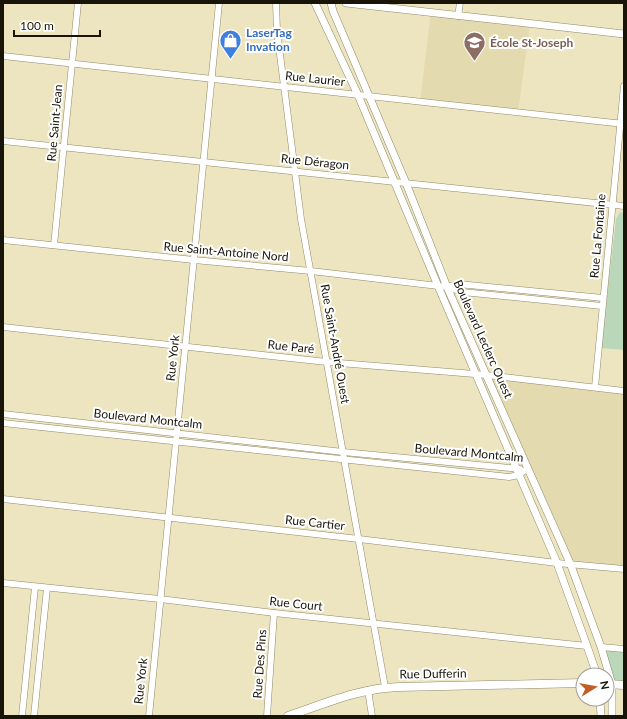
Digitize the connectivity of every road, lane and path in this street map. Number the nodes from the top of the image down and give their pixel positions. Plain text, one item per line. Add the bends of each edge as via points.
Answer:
1 (78, 3) edge
2 (219, 3) edge
3 (276, 3) edge
4 (315, 3) edge
5 (331, 3) edge
6 (346, 3) edge
7 (460, 3) edge
8 (458, 16) junction
9 (624, 34) edge
10 (3, 56) edge
11 (71, 64) junction
12 (211, 79) junction
13 (624, 86) edge
14 (284, 87) junction
15 (358, 95) junction
16 (369, 96) junction
17 (622, 123) edge
18 (3, 141) edge
19 (64, 147) junction
20 (203, 162) junction
21 (294, 171) junction
22 (394, 182) junction
23 (406, 183) junction
24 (612, 204) junction
25 (624, 206) edge
26 (3, 240) edge
27 (54, 245) junction
28 (194, 260) junction
29 (311, 271) junction
30 (438, 286) junction
31 (447, 287) junction
32 (603, 298) junction
33 (602, 306) junction
34 (3, 327) edge
35 (185, 346) junction
36 (327, 362) junction
37 (476, 375) junction
38 (487, 375) junction
39 (595, 387) junction
40 (624, 391) edge
41 (3, 414) edge
42 (3, 423) edge
43 (177, 432) junction
44 (176, 441) junction
45 (343, 452) junction
46 (345, 460) junction
47 (528, 468) junction
48 (518, 472) junction
49 (3, 499) edge
50 (168, 518) junction
51 (359, 539) junction
52 (557, 563) junction
53 (570, 563) junction
54 (624, 569) edge
55 (3, 583) edge
56 (35, 587) junction
57 (47, 588) junction
58 (160, 599) junction
59 (274, 613) junction
60 (374, 622) junction
61 (587, 646) junction
62 (601, 647) junction
63 (624, 649) edge
64 (28, 654) junction
65 (40, 655) junction
66 (594, 667) edge
67 (605, 667) edge
68 (575, 683) edge
69 (385, 687) junction
70 (368, 690) junction
71 (297, 714) edge
72 (22, 716) edge
73 (34, 716) edge
74 (149, 716) edge
75 (267, 716) edge
76 (288, 716) edge
77 (372, 716) edge

1 - 11 street, Rue Saint-Jean
2 - 12 street, Rue York
3 - 14 street, Rue Saint-André Ouest
4 - 15 street, Boulevard Leclerc Ouest
5 - 16 street, Boulevard Leclerc Ouest
6 - 8 street
7 - 8 street
8 - 9 street
10 - 11 street, Rue Laurier
11 - 12 street, Rue Laurier
11 - 19 street, Rue Saint-Jean
12 - 14 street, Rue Laurier
12 - 20 street, Rue York
13 - 17 street, Rue La Fontaine
14 - 15 street, Rue Laurier
14 - 21 street, Rue Saint-André Ouest
15 - 16 street, Rue Laurier
15 - 22 street, Boulevard Leclerc Ouest
16 - 17 street, Rue Laurier
16 - 23 street, Boulevard Leclerc Ouest
17 - 24 street, Rue La Fontaine
18 - 19 street, Rue Déragon
19 - 20 street, Rue Déragon
19 - 27 street, Rue Saint-Jean
20 - 21 street, Rue Déragon
20 - 28 street, Rue York
21 - 22 street, Rue Déragon
21 - 29 street, Rue Saint-André Ouest
22 - 23 street, Rue Déragon
22 - 30 street, Boulevard Leclerc Ouest
23 - 24 street, Rue Déragon
23 - 31 street, Boulevard Leclerc Ouest
24 - 25 street, Rue Déragon
24 - 32 street, Rue La Fontaine
26 - 27 street, Rue Saint-Antoine Nord
27 - 28 street, Rue Saint-Antoine Nord
28 - 29 street, Rue Saint-Antoine Nord
28 - 35 street, Rue York
29 - 30 street, Rue Saint-Antoine Nord
29 - 36 street, Rue Saint-André Ouest
30 - 31 street, Rue Saint-Antoine Nord
30 - 37 street, Boulevard Leclerc Ouest
31 - 32 street, Rue Saint-Antoine Nord via 458,284
31 - 33 street, Rue Saint-Antoine Nord via 462,292
31 - 38 street, Boulevard Leclerc Ouest
32 - 33 street, Rue La Fontaine
33 - 39 street, Rue La Fontaine
34 - 35 street, Rue Paré
35 - 36 street, Rue Paré
35 - 43 street, Rue York
36 - 37 street, Rue Paré
36 - 45 street, Rue Saint-André Ouest
37 - 38 street, Rue Paré
37 - 48 street, Boulevard Leclerc Ouest
38 - 39 street, Rue Paré
38 - 47 street, Boulevard Leclerc Ouest
39 - 40 street, Rue Paré
41 - 43 street, Boulevard Montcalm
42 - 44 street, Boulevard Montcalm
43 - 44 street, Rue York
43 - 45 street, Boulevard Montcalm
44 - 46 street, Boulevard Montcalm
44 - 50 street, Rue York
45 - 46 street, Rue Saint-André Ouest
45 - 48 street, Boulevard Montcalm
46 - 48 street, Boulevard Montcalm via 509,477
46 - 51 street, Rue Saint-André Ouest
47 - 48 street, Boulevard Montcalm
47 - 53 street, Boulevard Leclerc Ouest
48 - 52 street, Boulevard Leclerc Ouest
49 - 50 street, Rue Cartier
50 - 51 street, Rue Cartier
50 - 58 street, Rue York
51 - 52 street, Rue Cartier
51 - 60 street, Rue Saint-André Ouest
52 - 53 street, Rue Cartier
52 - 61 street, Boulevard Leclerc Ouest
53 - 54 street, Rue Cartier
53 - 62 street, Boulevard Leclerc Ouest
55 - 56 street, Rue Court
56 - 57 street, Rue Court
56 - 64 street
57 - 58 street, Rue Court
57 - 65 street
58 - 59 street, Rue Court
58 - 74 street, Rue York
59 - 60 street, Rue Court
59 - 75 street, Rue Des Pins
60 - 61 street, Rue Court
60 - 69 street, Rue Saint-André Ouest
61 - 66 street, Boulevard Leclerc Ouest
62 - 63 street
62 - 67 street, Boulevard Leclerc Ouest
64 - 65 street
64 - 72 street
65 - 73 street
68 - 69 main road, Rue Dufferin
69 - 70 main road, Rue Dufferin
70 - 71 main road, Rue Dufferin
70 - 77 street
71 - 76 main road, Rue Dufferin

